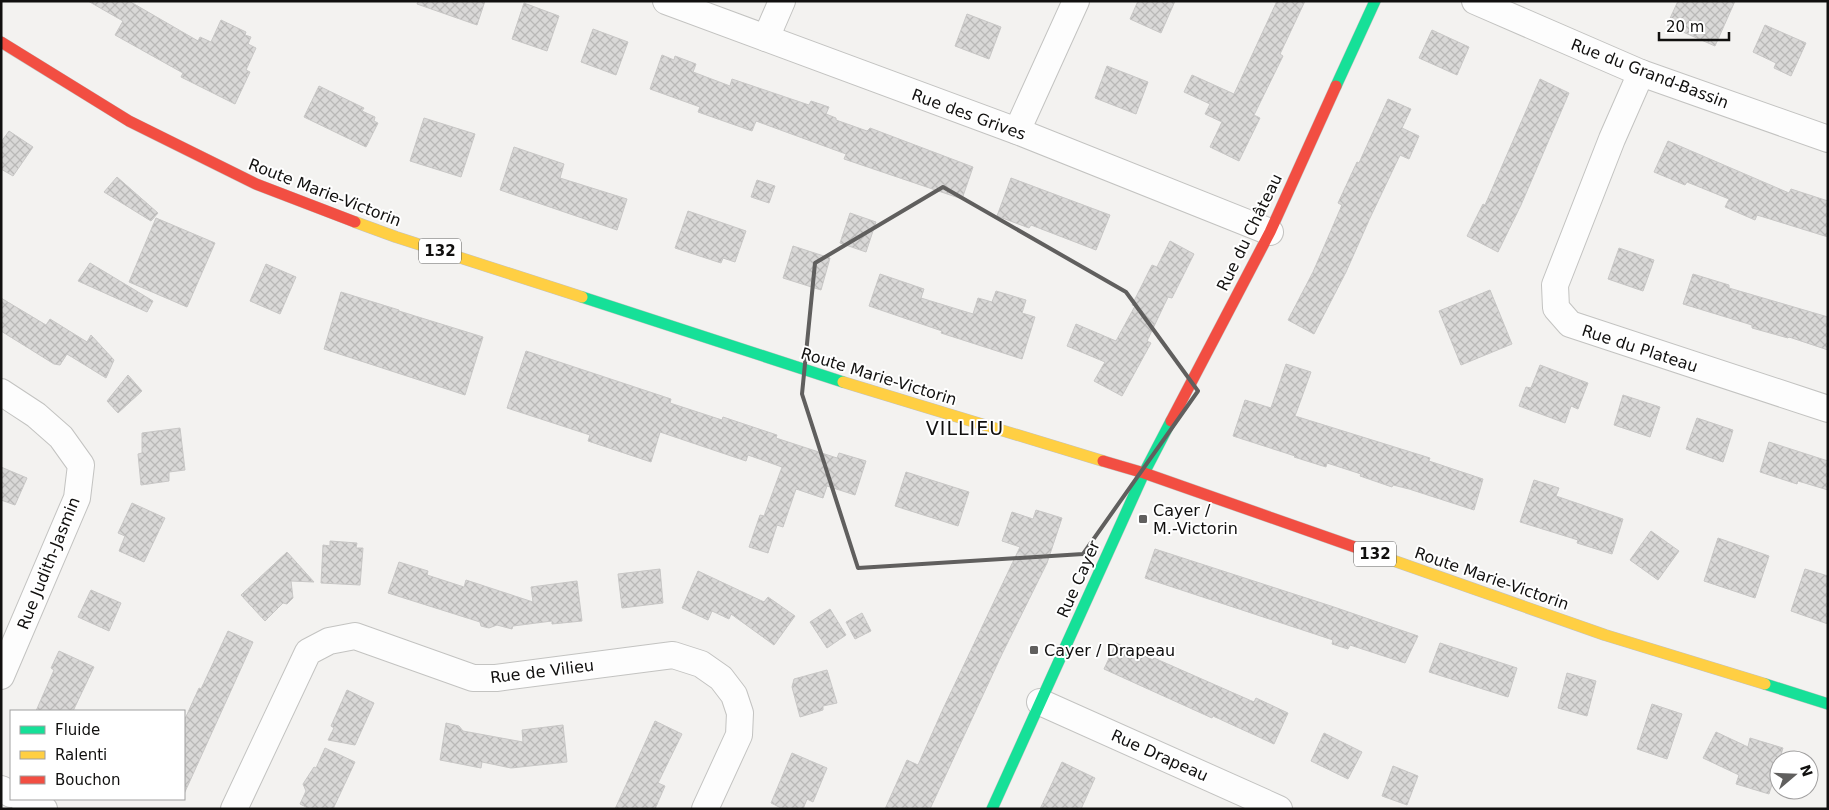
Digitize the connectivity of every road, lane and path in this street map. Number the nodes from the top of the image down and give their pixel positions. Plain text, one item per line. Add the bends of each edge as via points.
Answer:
1 (666, 1) edge
2 (782, 1) edge
3 (1076, 1) edge
4 (1375, 1) edge
5 (1475, 1) edge
6 (766, 38) junction
7 (1, 42) edge
8 (1641, 73) junction
9 (1018, 131) junction
10 (1828, 139) edge
11 (1270, 232) junction
12 (1, 392) edge
13 (1828, 410) edge
14 (1144, 473) junction
15 (1, 676) edge
16 (1040, 702) junction
17 (1828, 704) edge
18 (24, 800) edge
19 (44, 809) edge
20 (234, 809) edge
21 (705, 809) edge
22 (992, 809) edge
23 (1279, 809) edge

1 - 6 street, Rue des Grives
2 - 6 street
3 - 9 street
4 - 11 main road, Rue du Château
5 - 8 street, Rue du Grand-Bassin
6 - 9 street, Rue des Grives
7 - 14 main road, Route Marie-Victorin / 132 via 129,121 256,184 368,227 904,402
8 - 10 street, Rue du Grand-Bassin
8 - 13 street, Rue du Plateau via 1555,285 1556,308 1570,324
9 - 11 street, Rue des Grives
11 - 14 main road, Rue du Château
12 - 15 street, Rue Judith-Jasmin via 36,415 61,437 81,465 77,498
14 - 16 main road, Rue Cayer
14 - 17 main road, Route Marie-Victorin / 132 via 1605,636
16 - 22 main road, Rue Cayer
16 - 23 street, Rue Drapeau
18 - 19 street
20 - 21 street, Rue de Vilieu via 308,652 329,641 355,636 473,678 496,678 673,656 701,664 721,678 734,695 740,713 738,735

